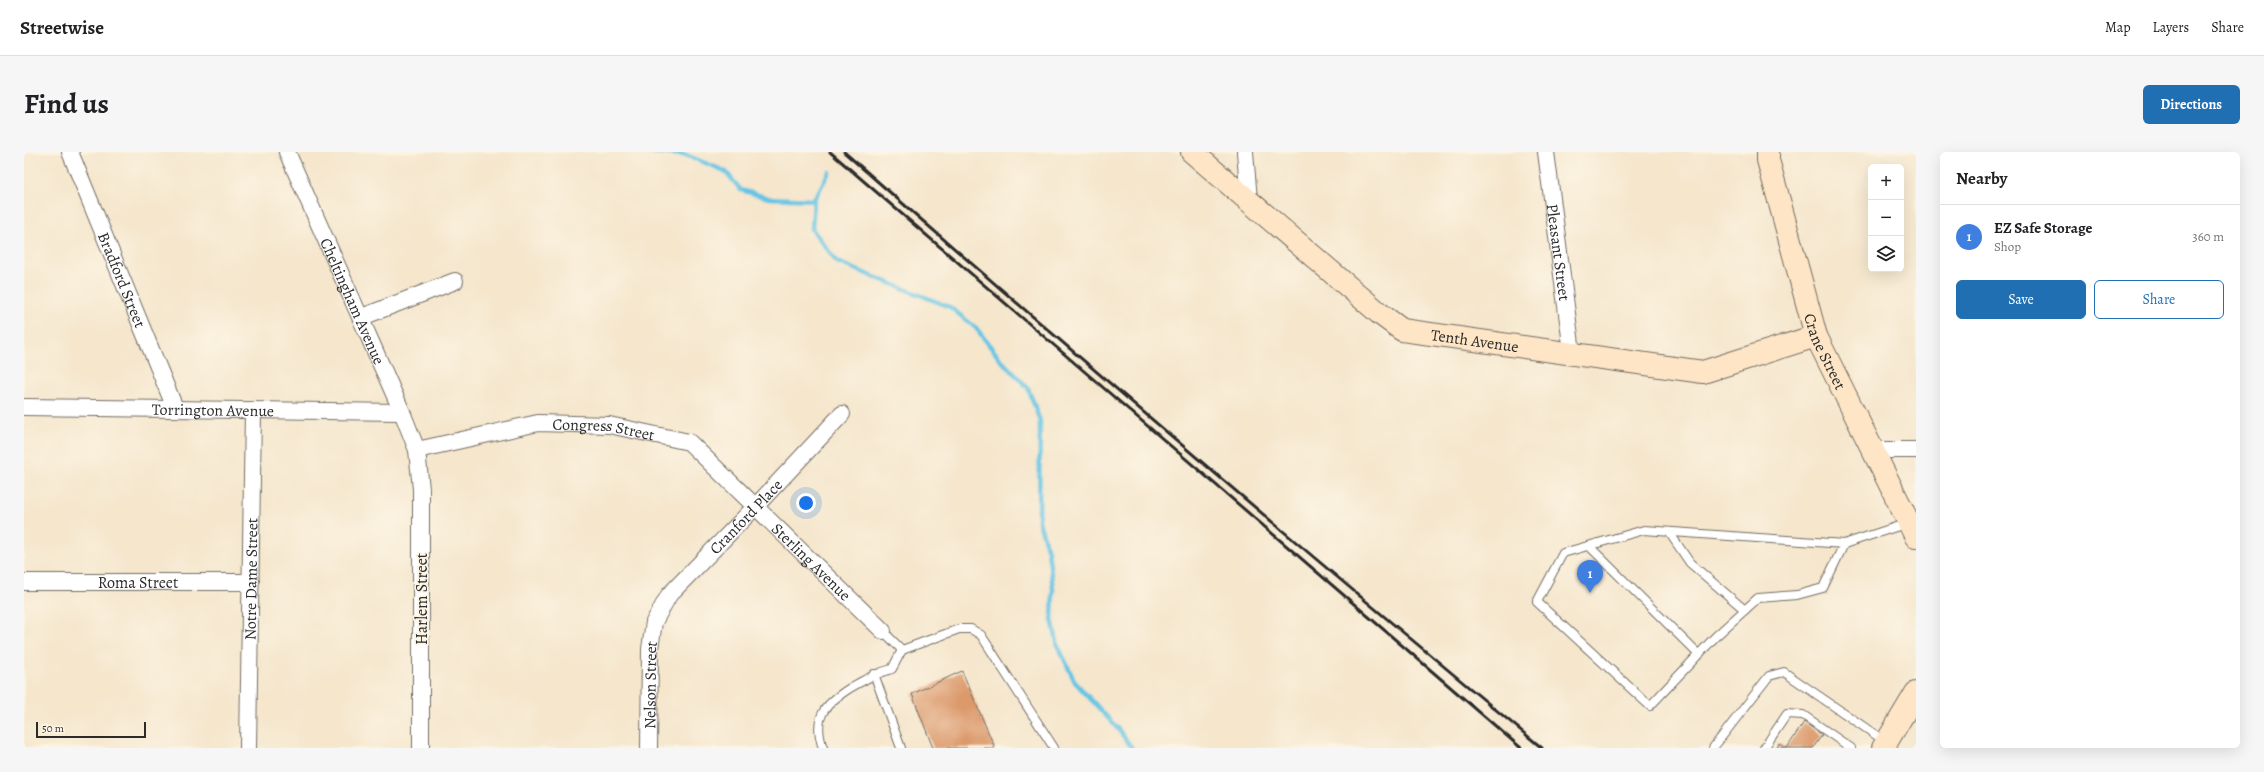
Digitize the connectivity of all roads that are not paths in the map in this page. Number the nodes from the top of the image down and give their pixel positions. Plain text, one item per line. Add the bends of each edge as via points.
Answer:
1 (70, 152) edge
2 (287, 152) edge
3 (1192, 152) edge
4 (1245, 152) edge
5 (1546, 152) edge
6 (1768, 152) edge
7 (1249, 200) junction
8 (455, 282) dead end
9 (362, 317) junction
10 (1816, 336) junction
11 (1572, 352) junction
12 (24, 407) edge
13 (175, 408) junction
14 (254, 411) junction
15 (402, 412) junction
16 (842, 414) dead end
17 (689, 442) joint
18 (417, 450) junction
19 (1871, 450) junction
20 (1916, 450) edge
21 (755, 507) junction
22 (1912, 530) edge
23 (1669, 532) junction
24 (1844, 544) junction
25 (1589, 546) junction
26 (24, 582) edge
27 (251, 582) junction
28 (1745, 610) junction
29 (654, 622) joint
30 (883, 631) joint
31 (902, 650) junction
32 (1699, 655) junction
33 (874, 674) junction
34 (1916, 693) edge
35 (1885, 745) edge
36 (1847, 746) edge
37 (248, 748) edge
38 (421, 748) edge
39 (649, 748) edge
40 (823, 748) edge
41 (902, 748) edge
42 (1054, 748) edge
43 (1713, 748) edge
44 (1764, 748) edge

1 - 13 street, Bradford Street
2 - 9 street, Cheltingham Avenue
3 - 7 street, Tenth Avenue
4 - 7 street
5 - 11 street, Pleasant Street
6 - 10 street, Crane Street via 1768,160
7 - 11 street, Tenth Avenue via 1378,313 1402,330
8 - 9 street
9 - 15 street, Cheltingham Avenue
10 - 11 street, Tenth Avenue via 1703,372
10 - 19 street, Crane Street
12 - 13 street, Torrington Avenue
13 - 14 street, Torrington Avenue
14 - 15 street, Torrington Avenue
14 - 27 street, Notre Dame Street
15 - 18 street, Cheltingham Avenue
16 - 21 street, Cranford Place
17 - 18 street, Congress Street via 609,425 538,423
17 - 21 street, Sterling Avenue
18 - 38 street, Harlem Street via 421,489
19 - 20 street
19 - 22 street, Crane Street
21 - 29 street, Cranford Place via 669,595
21 - 30 street, Sterling Avenue
22 - 24 lane
23 - 24 lane
23 - 25 lane via 1644,530
23 - 28 lane via 1690,563
24 - 28 lane via 1823,588 1797,595 1758,598
25 - 32 lane
25 - 32 lane via 1564,553 1537,602 1650,706
26 - 27 street, Roma Street
27 - 37 street, Notre Dame Street
28 - 32 lane
29 - 39 street, Nelson Street via 650,648
30 - 31 lane
31 - 33 lane via 892,669
31 - 42 lane via 959,629 971,629 981,635
33 - 40 lane via 830,701 820,718 819,736
33 - 41 lane
34 - 35 street
35 - 43 lane via 1784,672 1769,676
36 - 44 lane via 1803,714 1787,714

